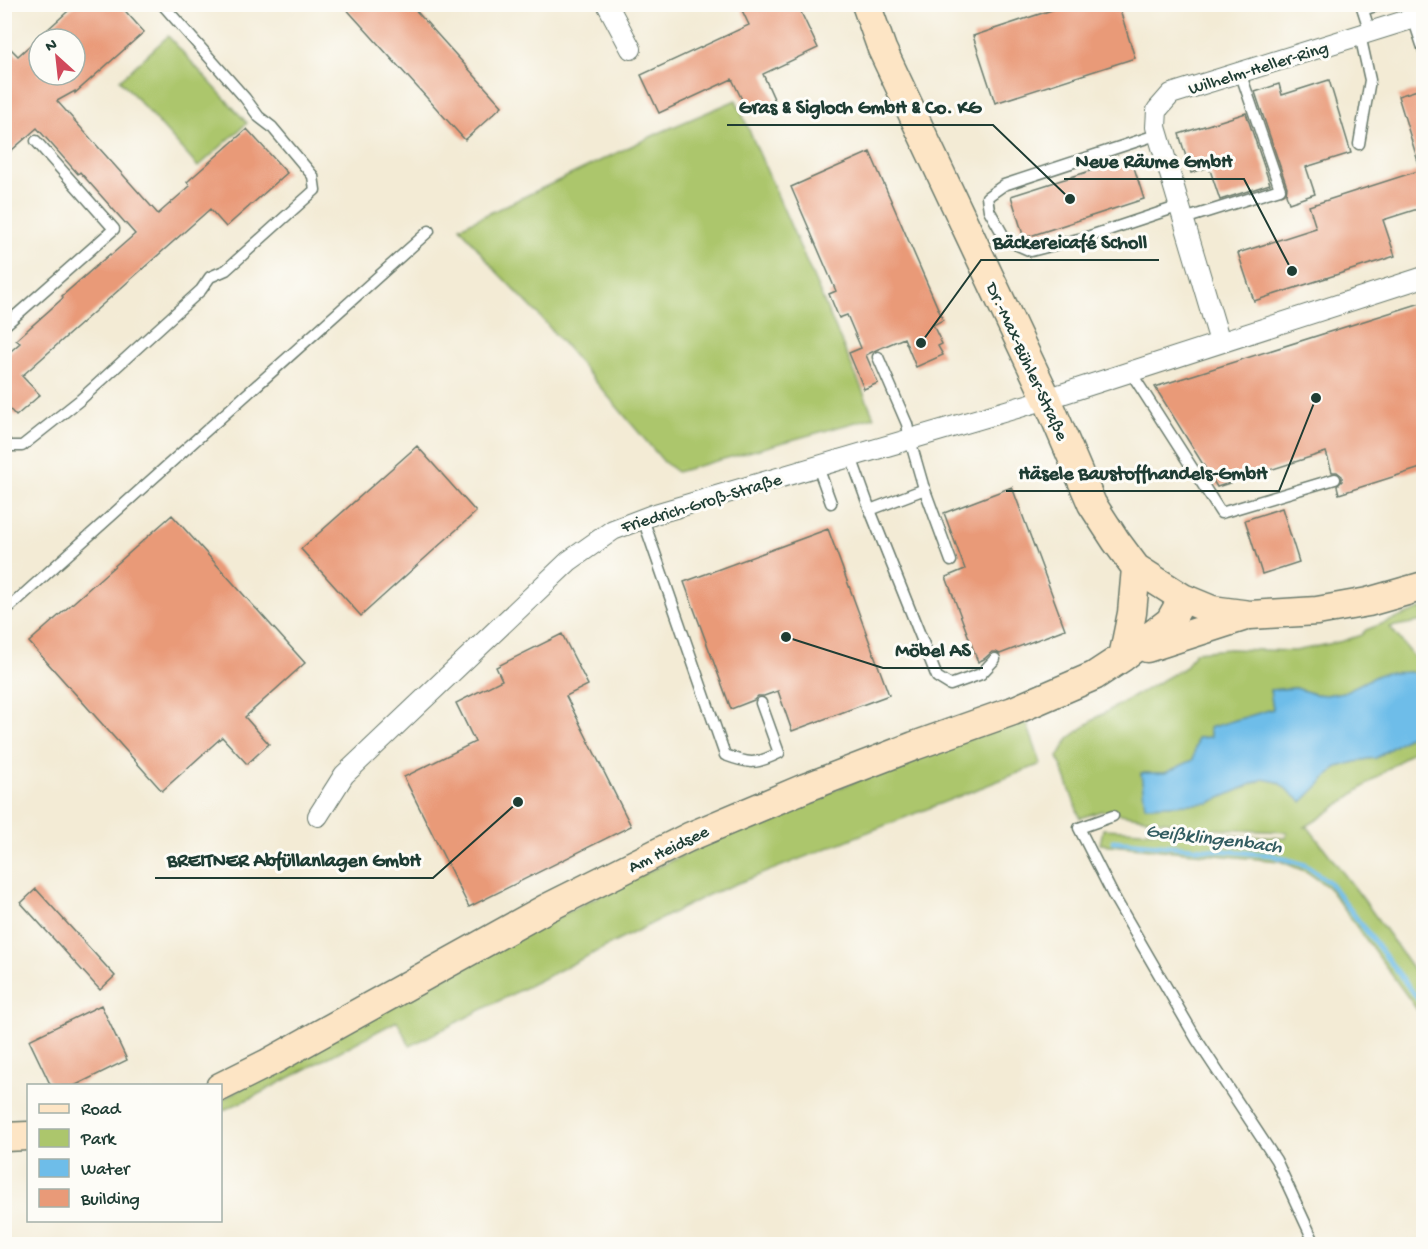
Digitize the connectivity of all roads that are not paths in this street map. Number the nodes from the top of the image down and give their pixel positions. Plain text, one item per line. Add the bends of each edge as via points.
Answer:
1 (162, 4) edge
2 (607, 4) edge
3 (866, 4) edge
4 (1381, 4) edge
5 (1362, 7) edge
6 (1418, 17) edge
7 (1365, 33) junction
8 (631, 49) dead end
9 (1423, 52) edge
10 (1240, 72) junction
11 (1159, 134) junction
12 (36, 141) dead end
13 (1359, 144) dead end
14 (1182, 212) junction
15 (429, 231) dead end
16 (1424, 277) edge
17 (4, 326) edge
18 (1220, 342) junction
19 (878, 357) dead end
20 (1130, 372) junction
21 (1047, 399) junction
22 (910, 440) junction
23 (4, 442) edge
24 (851, 457) junction
25 (818, 467) junction
26 (1335, 479) dead end
27 (925, 489) junction
28 (831, 504) dead end
29 (870, 510) junction
30 (643, 519) junction
31 (951, 561) dead end
32 (1136, 568) junction
33 (1424, 586) edge
34 (1176, 593) junction
35 (4, 612) edge
36 (1250, 615) junction
37 (1128, 653) junction
38 (995, 659) dead end
39 (761, 703) dead end
40 (318, 816) dead end
41 (1113, 816) dead end
42 (222, 1086) edge
43 (27, 1136) edge
44 (4, 1137) edge
45 (1315, 1245) edge

1 - 23 lane via 313,176 315,190 226,270 210,277 201,290 22,446
2 - 8 street
3 - 21 main road, Dr.-Max-Bühler-Straße via 882,49
4 - 5 lane
5 - 7 lane
6 - 7 street, Wilhelm-Heller-Ring
6 - 9 lane
7 - 10 street, Wilhelm-Heller-Ring
7 - 13 lane via 1370,80
10 - 11 street, Wilhelm-Heller-Ring via 1171,94 1157,110
10 - 14 lane via 1280,189
11 - 14 street, Wilhelm-Heller-Ring
11 - 14 lane via 1004,185 987,197 988,210 1006,240 1031,251
12 - 17 lane via 114,229
14 - 18 street, Wilhelm-Heller-Ring
15 - 35 lane
16 - 18 street
18 - 20 street
19 - 22 lane
20 - 21 street
20 - 26 lane via 1221,513
21 - 22 street, Friedrich-Groß-Straße
21 - 32 main road, Dr.-Max-Bühler-Straße via 1092,504
22 - 24 street, Friedrich-Groß-Straße
22 - 27 lane
24 - 25 street, Friedrich-Groß-Straße
24 - 29 lane
25 - 28 lane
25 - 30 street, Friedrich-Groß-Straße
27 - 29 lane
27 - 31 lane
29 - 38 lane via 937,677 950,685 969,680
30 - 39 lane via 725,755 747,763 779,753
30 - 40 street, Friedrich-Groß-Straße via 613,530 569,561 344,775
32 - 34 main road, Dr.-Max-Bühler-Straße
32 - 37 main road
33 - 36 main road, Dr.-Max-Bühler-Straße via 1317,611
34 - 36 main road, Dr.-Max-Bühler-Straße via 1212,610
34 - 37 main road, Am Heidsee via 1170,621
36 - 37 main road
37 - 42 main road, Am Heidsee via 1094,676 1031,703 805,788 689,837 547,908
41 - 45 lane via 1079,828 1197,1040 1276,1160
43 - 44 main road

